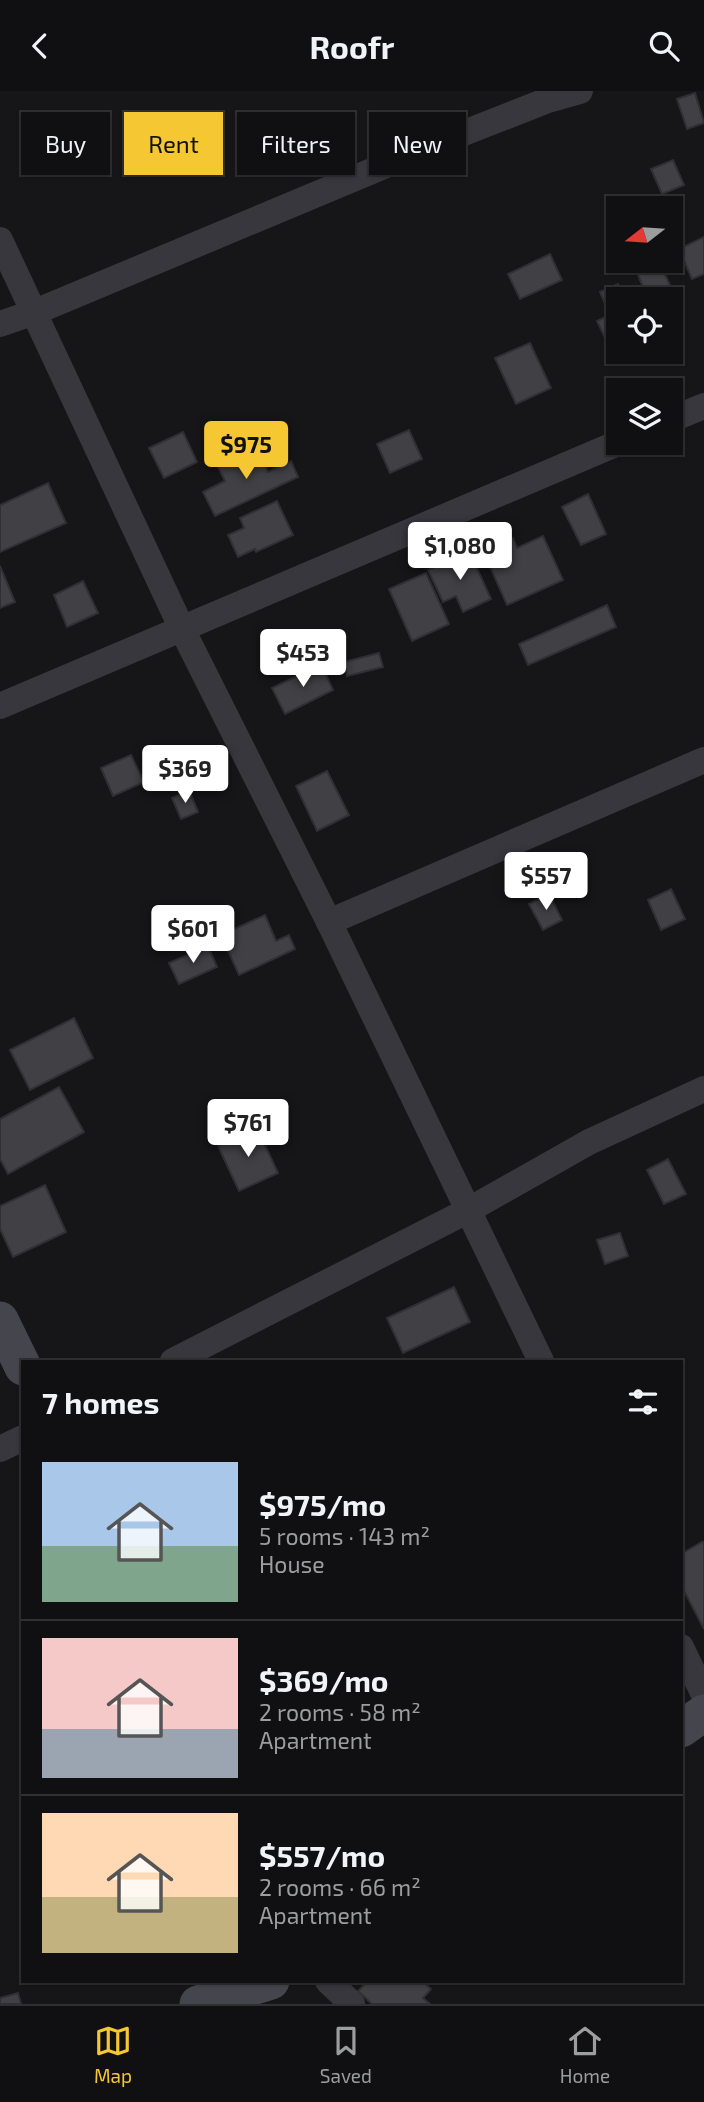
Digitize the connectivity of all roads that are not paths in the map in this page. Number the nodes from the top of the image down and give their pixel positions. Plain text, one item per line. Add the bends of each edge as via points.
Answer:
1 (580, 91) edge
2 (0, 240) edge
3 (35, 312) junction
4 (0, 324) edge
5 (704, 406) edge
6 (683, 415) edge
7 (606, 448) edge
8 (182, 629) junction
9 (0, 706) edge
10 (704, 760) edge
11 (329, 922) junction
12 (704, 1089) edge
13 (467, 1211) junction
14 (0, 1320) edge
15 (175, 1360) edge
16 (541, 1360) edge
17 (21, 1363) edge
18 (21, 1439) edge
19 (0, 1449) edge
20 (683, 1651) edge
21 (704, 1695) edge
22 (704, 1713) edge
23 (683, 1728) edge
24 (265, 1983) edge
25 (329, 1983) edge
26 (198, 2004) edge
27 (352, 2004) edge

1 - 3 street via 446,140
2 - 3 street
3 - 4 street
3 - 8 street
5 - 6 street
7 - 8 street
8 - 9 street
8 - 11 street
10 - 11 street
11 - 13 street
12 - 13 street via 589,1142
13 - 15 street
13 - 16 street
14 - 17 main road
18 - 19 street
20 - 21 street
22 - 23 main road
24 - 26 main road
25 - 27 street

